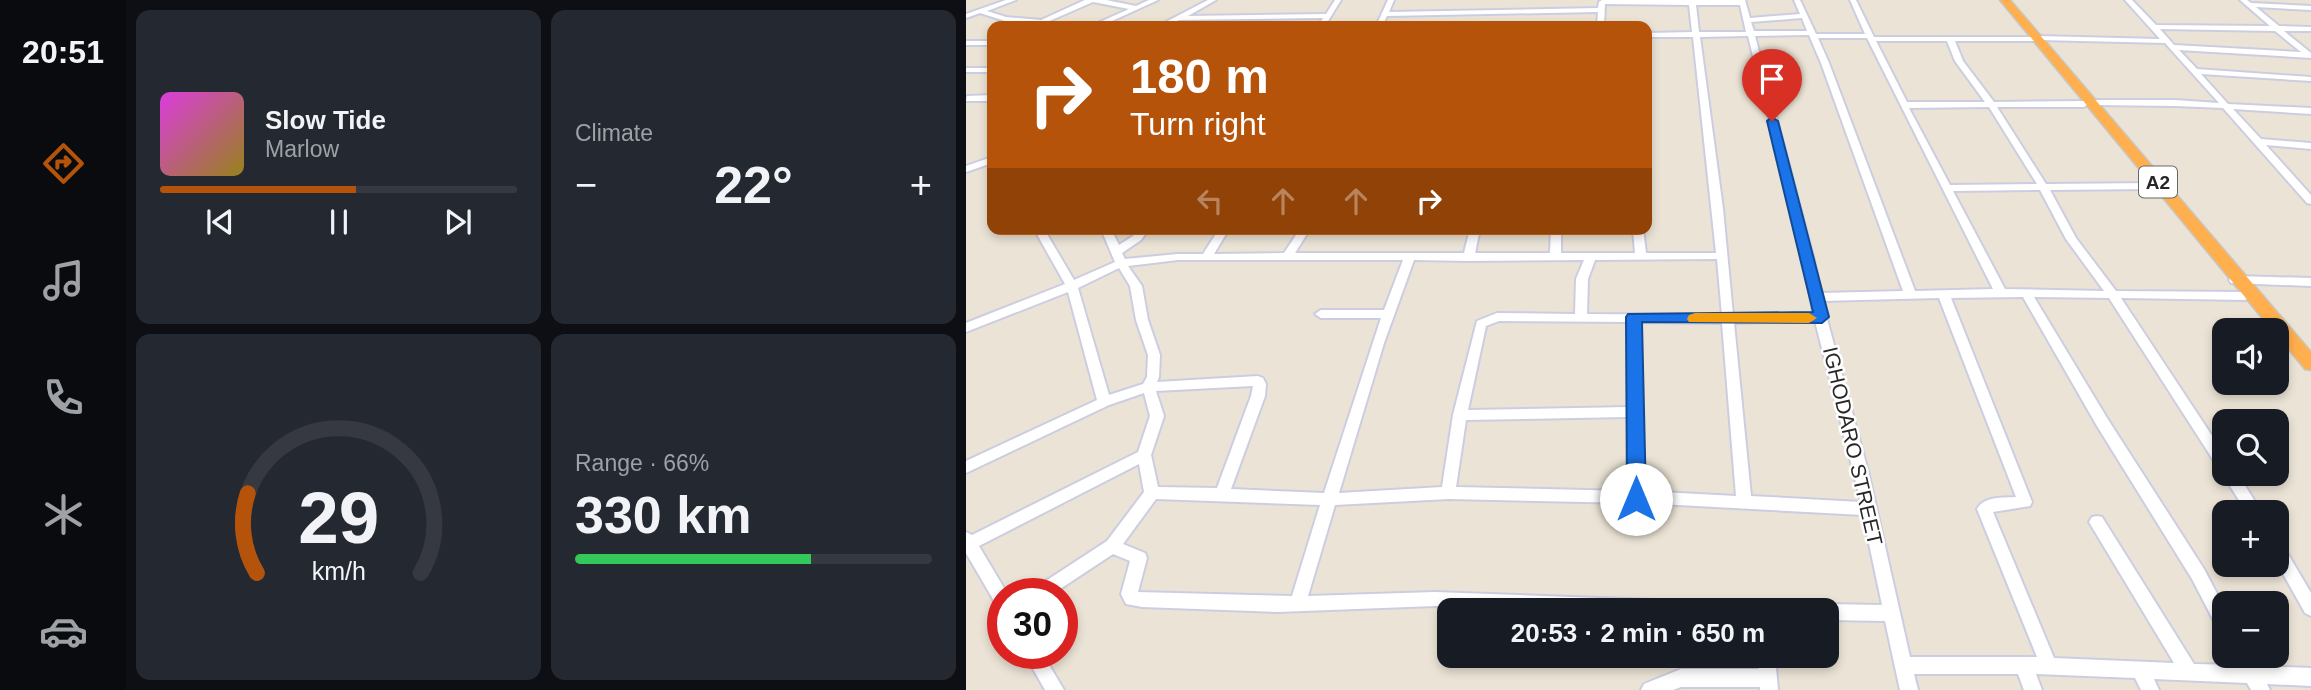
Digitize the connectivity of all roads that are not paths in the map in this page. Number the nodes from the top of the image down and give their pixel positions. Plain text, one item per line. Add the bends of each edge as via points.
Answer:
1 (1013, 0) edge
2 (1093, 0) edge
3 (1155, 0) edge
4 (1213, 0) edge
5 (1338, 0) edge
6 (1391, 0) edge
7 (1454, 0) edge
8 (1508, 0) edge
9 (1797, 0) edge
10 (1853, 0) edge
11 (2000, 0) edge
12 (2005, 0) edge
13 (2128, 0) edge
14 (1743, 2) edge
15 (1692, 3) junction
16 (2246, 3) edge
17 (1601, 4) edge
18 (1136, 8) junction
19 (2311, 8) edge
20 (980, 11) junction
21 (1503, 12) junction
22 (1451, 13) junction
23 (1385, 14) junction
24 (966, 16) edge
25 (1326, 16) junction
26 (1804, 16) junction
27 (1178, 18) junction
28 (1748, 20) junction
29 (1018, 21) edge
30 (1044, 21) edge
31 (1106, 21) edge
32 (1172, 21) edge
33 (1324, 21) edge
34 (1382, 21) edge
35 (2154, 27) junction
36 (2275, 27) junction
37 (2311, 29) edge
38 (1652, 34) edge
39 (1696, 34) junction
40 (1750, 34) junction
41 (1812, 34) junction
42 (1871, 37) junction
43 (2034, 39) junction
44 (1950, 40) junction
45 (2166, 41) junction
46 (966, 43) edge
47 (987, 43) edge
48 (2174, 47) junction
49 (2310, 55) edge
50 (966, 70) edge
51 (987, 70) edge
52 (2194, 71) junction
53 (2311, 79) edge
54 (987, 98) edge
55 (967, 99) edge
56 (2089, 103) junction
57 (1991, 104) junction
58 (1904, 105) junction
59 (2223, 106) junction
60 (2311, 111) edge
61 (2258, 142) junction
62 (2311, 146) edge
63 (987, 162) edge
64 (966, 169) edge
65 (2042, 185) junction
66 (2153, 186) junction
67 (1947, 188) junction
68 (2311, 201) edge
69 (1042, 235) edge
70 (1109, 235) edge
71 (1139, 235) edge
72 (1220, 235) edge
73 (1301, 235) edge
74 (1474, 235) edge
75 (1556, 235) edge
76 (1639, 235) edge
77 (1641, 256) junction
78 (1722, 256) junction
79 (1118, 257) junction
80 (1206, 257) junction
81 (1409, 257) junction
82 (1555, 257) junction
83 (1591, 257) junction
84 (1287, 258) junction
85 (1468, 258) junction
86 (2237, 280) junction
87 (2311, 282) edge
88 (1072, 286) junction
89 (2001, 293) junction
90 (2026, 293) junction
91 (1910, 294) junction
92 (1944, 295) junction
93 (2113, 295) junction
94 (2245, 296) junction
95 (1815, 297) junction
96 (1321, 314) dead end
97 (1386, 314) junction
98 (1581, 317) junction
99 (1634, 317) junction
100 (1822, 317) junction
101 (2263, 318) edge
102 (1728, 319) junction
103 (966, 328) edge
104 (2289, 350) edge
105 (2311, 364) edge
106 (2311, 377) edge
107 (1148, 387) junction
108 (1104, 402) junction
109 (1636, 412) junction
110 (1460, 415) junction
111 (2212, 447) edge
112 (1144, 455) junction
113 (966, 467) edge
114 (1152, 493) junction
115 (1222, 493) junction
116 (1448, 493) junction
117 (1331, 499) junction
118 (1636, 499) junction
119 (1744, 502) junction
120 (1868, 509) junction
121 (2097, 522) dead end
122 (967, 541) edge
123 (1112, 546) junction
124 (2289, 570) edge
125 (989, 578) edge
126 (1064, 578) edge
127 (1437, 600) edge
128 (2212, 600) edge
129 (1298, 602) junction
130 (2311, 608) edge
131 (1839, 612) edge
132 (1892, 613) junction
133 (2024, 665) junction
134 (1904, 666) junction
135 (2049, 666) junction
136 (2248, 668) edge
137 (1042, 669) edge
138 (2141, 671) junction
139 (2189, 673) junction
140 (2251, 673) junction
141 (2311, 677) edge
142 (1768, 684) edge
143 (1055, 690) edge
144 (1650, 690) edge
145 (1909, 690) edge
146 (2033, 690) edge
147 (2150, 690) edge
148 (2261, 690) edge

1 - 20 street
2 - 18 street
2 - 30 street
3 - 18 street
4 - 27 street
5 - 25 street
6 - 23 street
7 - 22 street
8 - 21 street
9 - 26 street
10 - 42 street
11 - 43 highway, A2
12 - 43 highway, A2
13 - 35 street
14 - 15 street
14 - 28 street, IGHODARO STREET
15 - 17 street
15 - 39 street
16 - 19 street
16 - 36 street
17 - 21 street
18 - 31 street
20 - 24 street
20 - 29 street
21 - 22 street
22 - 23 street
23 - 34 street
25 - 27 street
25 - 33 street
26 - 28 street
26 - 41 street
27 - 32 street
28 - 40 street, IGHODARO STREET
35 - 36 street
35 - 45 street
36 - 37 street
36 - 49 street
38 - 39 street
39 - 40 street
39 - 78 street
40 - 41 street
40 - 95 street, IGHODARO STREET
41 - 42 street
41 - 91 street
42 - 44 street
42 - 58 street
43 - 44 street
43 - 45 street
43 - 56 highway, A2
44 - 57 street via 1959,61
45 - 48 street
46 - 47 street
48 - 49 street
48 - 52 street
50 - 51 street
52 - 53 street
52 - 59 street
54 - 55 street
56 - 57 street
56 - 59 street
56 - 66 highway, A2
56 - 86 highway, A2
57 - 58 street
57 - 65 street
58 - 67 street
59 - 60 street
59 - 61 street
61 - 62 street
61 - 68 street
63 - 64 street
65 - 66 street
65 - 67 street
65 - 93 street via 2071,239
66 - 86 highway, A2
67 - 89 street
69 - 88 street
70 - 79 street
71 - 79 street
72 - 80 street
73 - 84 street
74 - 85 street
75 - 82 street
76 - 77 street
77 - 78 street
77 - 83 street
78 - 102 street
79 - 80 street
79 - 88 street
79 - 107 street via 1136,286 1154,355
80 - 84 street
81 - 84 street
81 - 85 street
81 - 97 street
82 - 83 street
82 - 85 street
83 - 98 street via 1581,287
86 - 87 street
86 - 94 highway, A2
86 - 105 highway, A2
88 - 103 street
88 - 108 street
89 - 90 street
89 - 92 street
90 - 93 street
90 - 128 street
91 - 92 street
91 - 95 street
92 - 135 street via 2025,502 1984,509
93 - 94 street
93 - 111 street
94 - 101 highway, A2
95 - 100 street, IGHODARO STREET
96 - 97 street
97 - 117 street
98 - 99 street
98 - 110 street via 1497,317 1481,324
99 - 102 street
99 - 109 street
100 - 102 street
100 - 120 street, IGHODARO STREET
102 - 119 street
104 - 106 highway
107 - 108 street
107 - 112 street via 1157,416
107 - 115 street via 1260,383
108 - 113 street
109 - 110 street
109 - 118 street
110 - 116 street
112 - 114 street
112 - 122 street
114 - 115 street
114 - 123 street
115 - 117 street
116 - 117 street
116 - 118 street
117 - 129 street
118 - 119 street
119 - 120 street
120 - 132 street, IGHODARO STREET
121 - 139 street
122 - 125 street
123 - 126 street
123 - 129 street via 1139,558 1129,594 1132,598
124 - 130 street
127 - 129 street
131 - 132 street
132 - 134 street, IGHODARO STREET
133 - 134 street
133 - 135 street
133 - 146 street
134 - 145 street, IGHODARO STREET
135 - 138 street
136 - 140 street
137 - 143 street
138 - 139 street
138 - 147 street
139 - 140 street
140 - 141 street
140 - 148 street
142 - 144 street via 1681,677

